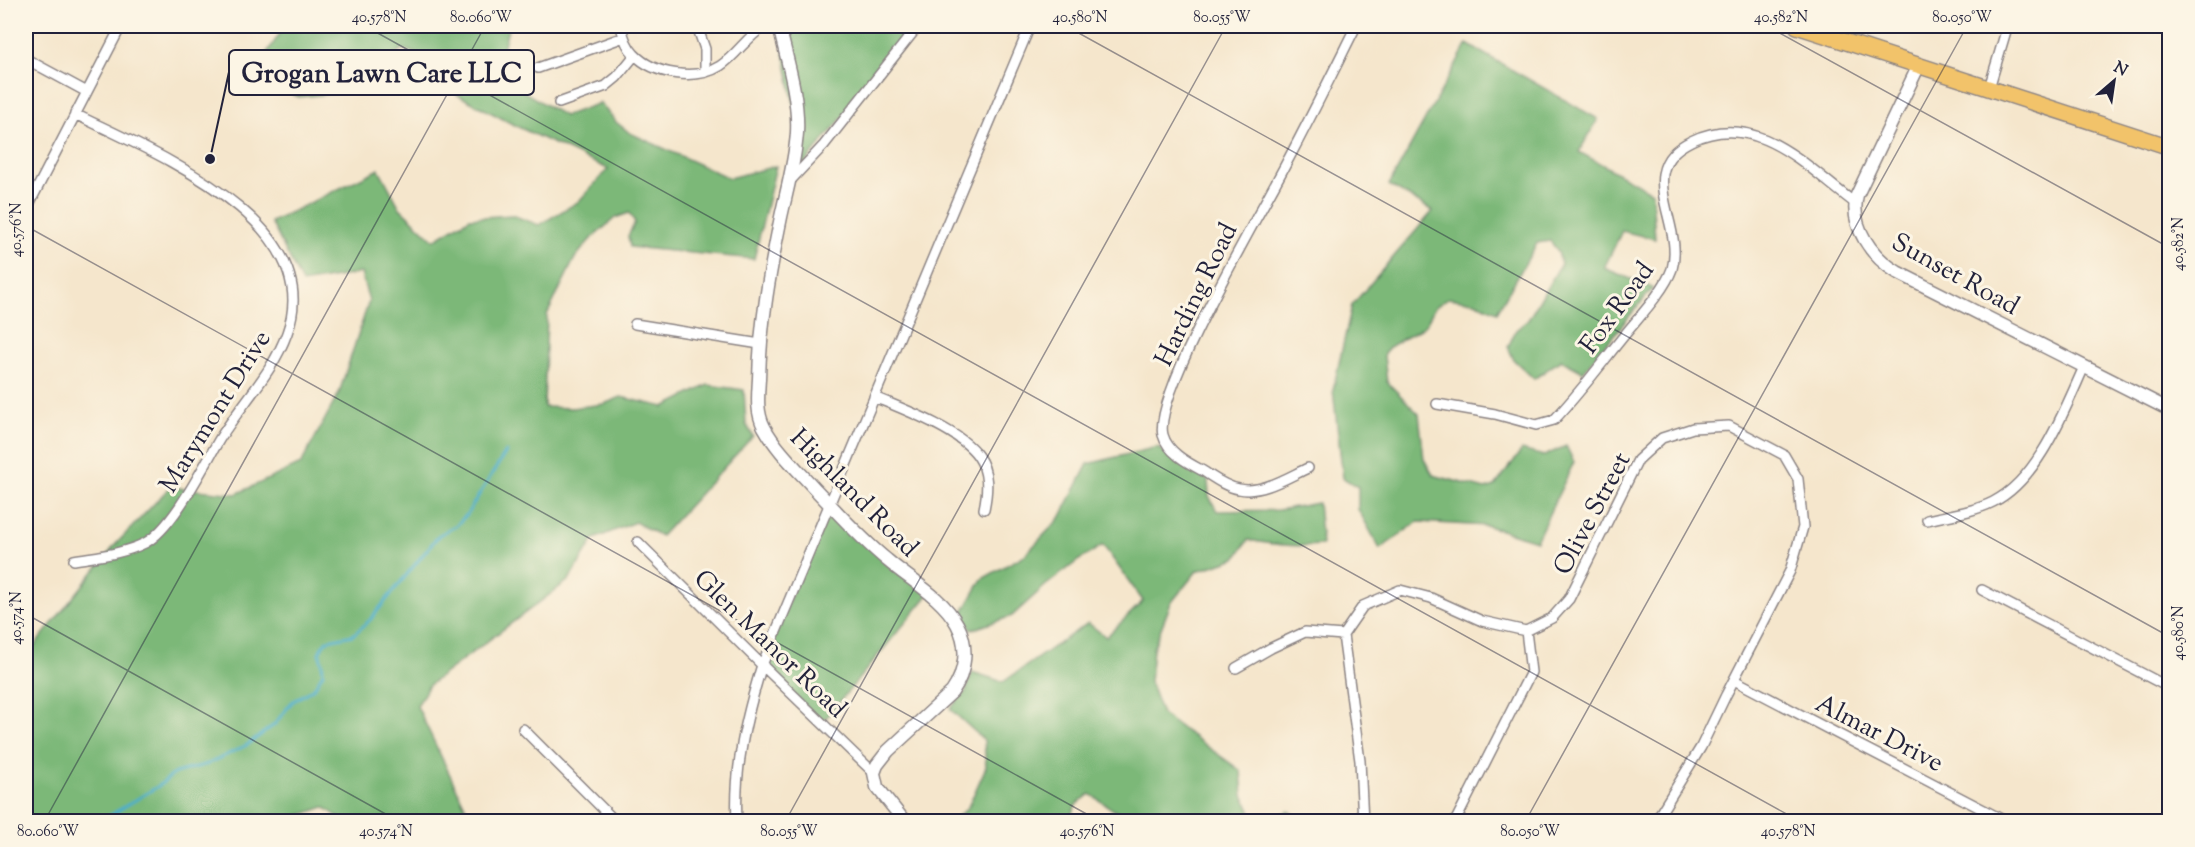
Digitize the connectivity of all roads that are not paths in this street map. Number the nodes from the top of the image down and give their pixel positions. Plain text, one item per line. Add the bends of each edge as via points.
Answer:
1 (121, 26) edge
2 (621, 26) edge
3 (697, 26) edge
4 (762, 26) edge
5 (779, 26) edge
6 (918, 26) edge
7 (1030, 26) edge
8 (1356, 26) edge
9 (1797, 26) edge
10 (2006, 31) dead end
11 (624, 37) junction
12 (635, 55) junction
13 (26, 59) edge
14 (1919, 65) junction
15 (538, 68) dead end
16 (705, 72) junction
17 (1989, 88) junction
18 (87, 92) junction
19 (559, 103) dead end
20 (75, 114) junction
21 (2169, 147) edge
22 (790, 181) junction
23 (1855, 202) junction
24 (26, 210) edge
25 (635, 324) dead end
26 (760, 344) junction
27 (2084, 367) junction
28 (874, 398) junction
29 (1437, 404) dead end
30 (2169, 410) edge
31 (1308, 468) dead end
32 (829, 503) junction
33 (984, 509) dead end
34 (1927, 520) dead end
35 (638, 542) dead end
36 (74, 560) dead end
37 (1982, 590) dead end
38 (1526, 631) junction
39 (1343, 635) junction
40 (762, 665) junction
41 (1236, 668) dead end
42 (1734, 680) junction
43 (2169, 688) edge
44 (523, 729) dead end
45 (874, 773) junction
46 (904, 821) edge
47 (616, 822) edge
48 (737, 822) edge
49 (1363, 822) edge
50 (1455, 822) edge
51 (1655, 822) edge
52 (2007, 822) edge

1 - 18 street
2 - 11 street
3 - 16 street via 705,49
4 - 16 street via 731,58
5 - 22 street, Highland Road via 797,121
6 - 22 street via 824,145
7 - 28 street
8 - 31 street, Harding Road via 1218,290 1175,381 1162,422 1167,444 1178,455 1227,486 1258,489
9 - 14 main road
10 - 17 street
11 - 12 street
11 - 15 street
12 - 16 street via 644,63 671,72
12 - 19 street via 606,86
13 - 18 street
14 - 17 main road
14 - 23 street
17 - 21 main road
18 - 20 street
20 - 24 street
20 - 36 street, Marymont Drive via 184,170 232,200 274,245 289,275 293,300 288,332 272,364 226,429 175,513 146,542 112,554
22 - 26 street, Highland Road
23 - 27 street, Sunset Road via 1864,239 1885,265
23 - 29 street, Fox Road via 1772,141 1724,131 1690,141 1670,156 1663,176 1673,240 1672,269 1641,314 1554,420 1536,425
25 - 26 street
26 - 32 street, Highland Road via 758,399 763,426 783,455
27 - 30 street, Sunset Road
27 - 34 street via 2040,456 2014,489 1981,507
28 - 32 street
28 - 33 street via 924,419 978,456 989,489
32 - 40 street
32 - 45 street, Highland Road via 875,550 946,609 964,643 963,666 952,692 888,751
35 - 40 street, Glen Manor Road
37 - 43 street
38 - 39 street via 1482,621 1431,598 1400,590 1363,606
38 - 42 street, Olive Street via 1552,618 1569,599 1638,460 1662,438 1693,428 1729,426 1784,455 1798,480 1803,527 1790,571
38 - 50 street via 1531,672
39 - 41 street via 1305,632
39 - 49 street via 1360,761
40 - 45 street, Glen Manor Road
40 - 48 street via 742,742
42 - 51 street, Olive Street via 1701,747
42 - 52 street, Almar Drive
44 - 47 street
45 - 46 street via 880,794

